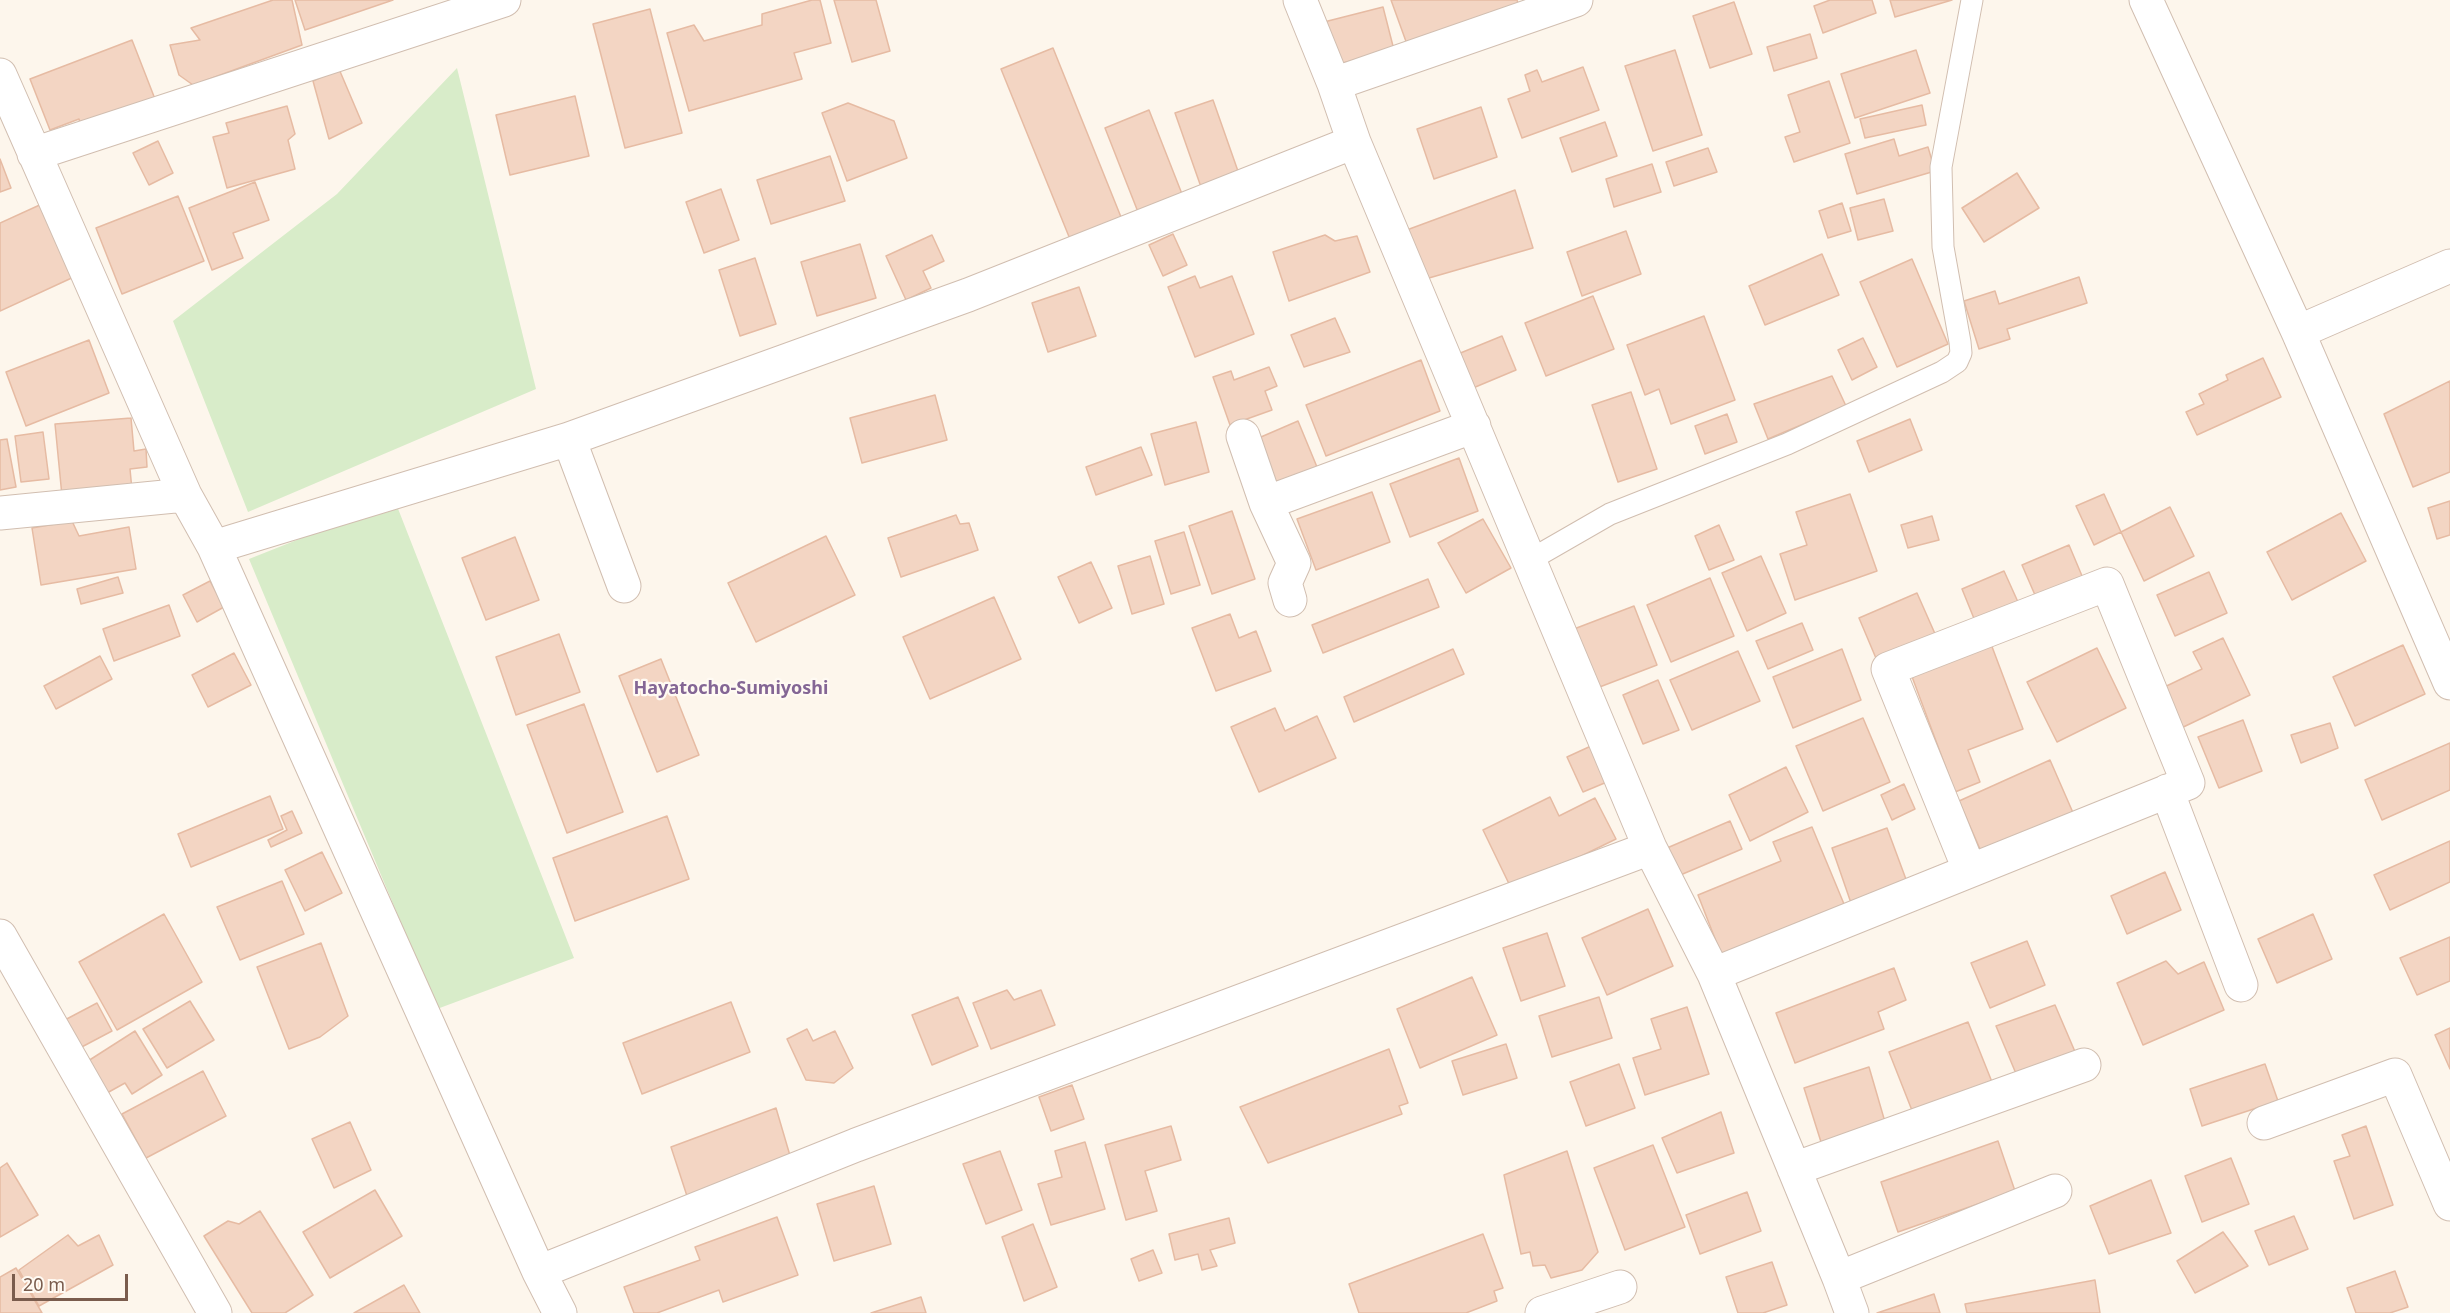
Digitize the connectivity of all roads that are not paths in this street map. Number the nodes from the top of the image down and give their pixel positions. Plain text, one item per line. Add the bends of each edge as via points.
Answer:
1 (504, 0) edge
2 (1300, 0) edge
3 (1576, 0) edge
4 (1972, 0) edge
5 (2146, 0) edge
6 (0, 75) edge
7 (1334, 84) junction
8 (1354, 142) junction
9 (34, 154) junction
10 (2450, 266) edge
11 (2298, 332) junction
12 (1474, 426) junction
13 (1243, 436) dead end
14 (569, 440) junction
15 (185, 495) junction
16 (1266, 503) junction
17 (0, 513) edge
18 (214, 547) junction
19 (1530, 560) junction
20 (624, 586) dead end
21 (1290, 600) dead end
22 (2450, 683) edge
23 (2167, 791) junction
24 (1650, 848) junction
25 (1969, 869) junction
26 (0, 936) edge
27 (1714, 974) junction
28 (2241, 985) dead end
29 (2084, 1065) dead end
30 (2264, 1123) dead end
31 (1794, 1169) junction
32 (2055, 1191) dead end
33 (2450, 1204) edge
34 (539, 1272) junction
35 (1839, 1278) junction
36 (1620, 1287) dead end
37 (215, 1313) edge
38 (560, 1313) edge
39 (1542, 1313) edge
40 (1851, 1313) edge

1 - 9 street
2 - 7 street
3 - 7 street
4 - 19 lane via 1941,167 1943,247 1961,352 1957,362 1787,444 1610,514
5 - 11 street
6 - 9 street
7 - 8 street
8 - 12 street
8 - 14 street via 968,296
9 - 15 street
10 - 11 street
11 - 22 street
12 - 16 street
12 - 19 street
13 - 16 street
14 - 18 street
14 - 20 street
15 - 17 street
15 - 18 street
16 - 21 street via 1294,563 1285,583
18 - 34 street
19 - 24 street
23 - 25 street
23 - 25 street via 2188,783 2107,584 1899,664 1888,669
23 - 28 street
24 - 27 street
24 - 34 street via 855,1145
25 - 27 street
26 - 37 street
27 - 31 street
29 - 31 street
30 - 33 street via 2395,1075
31 - 35 street
32 - 35 street
34 - 38 street
35 - 40 street
36 - 39 street

